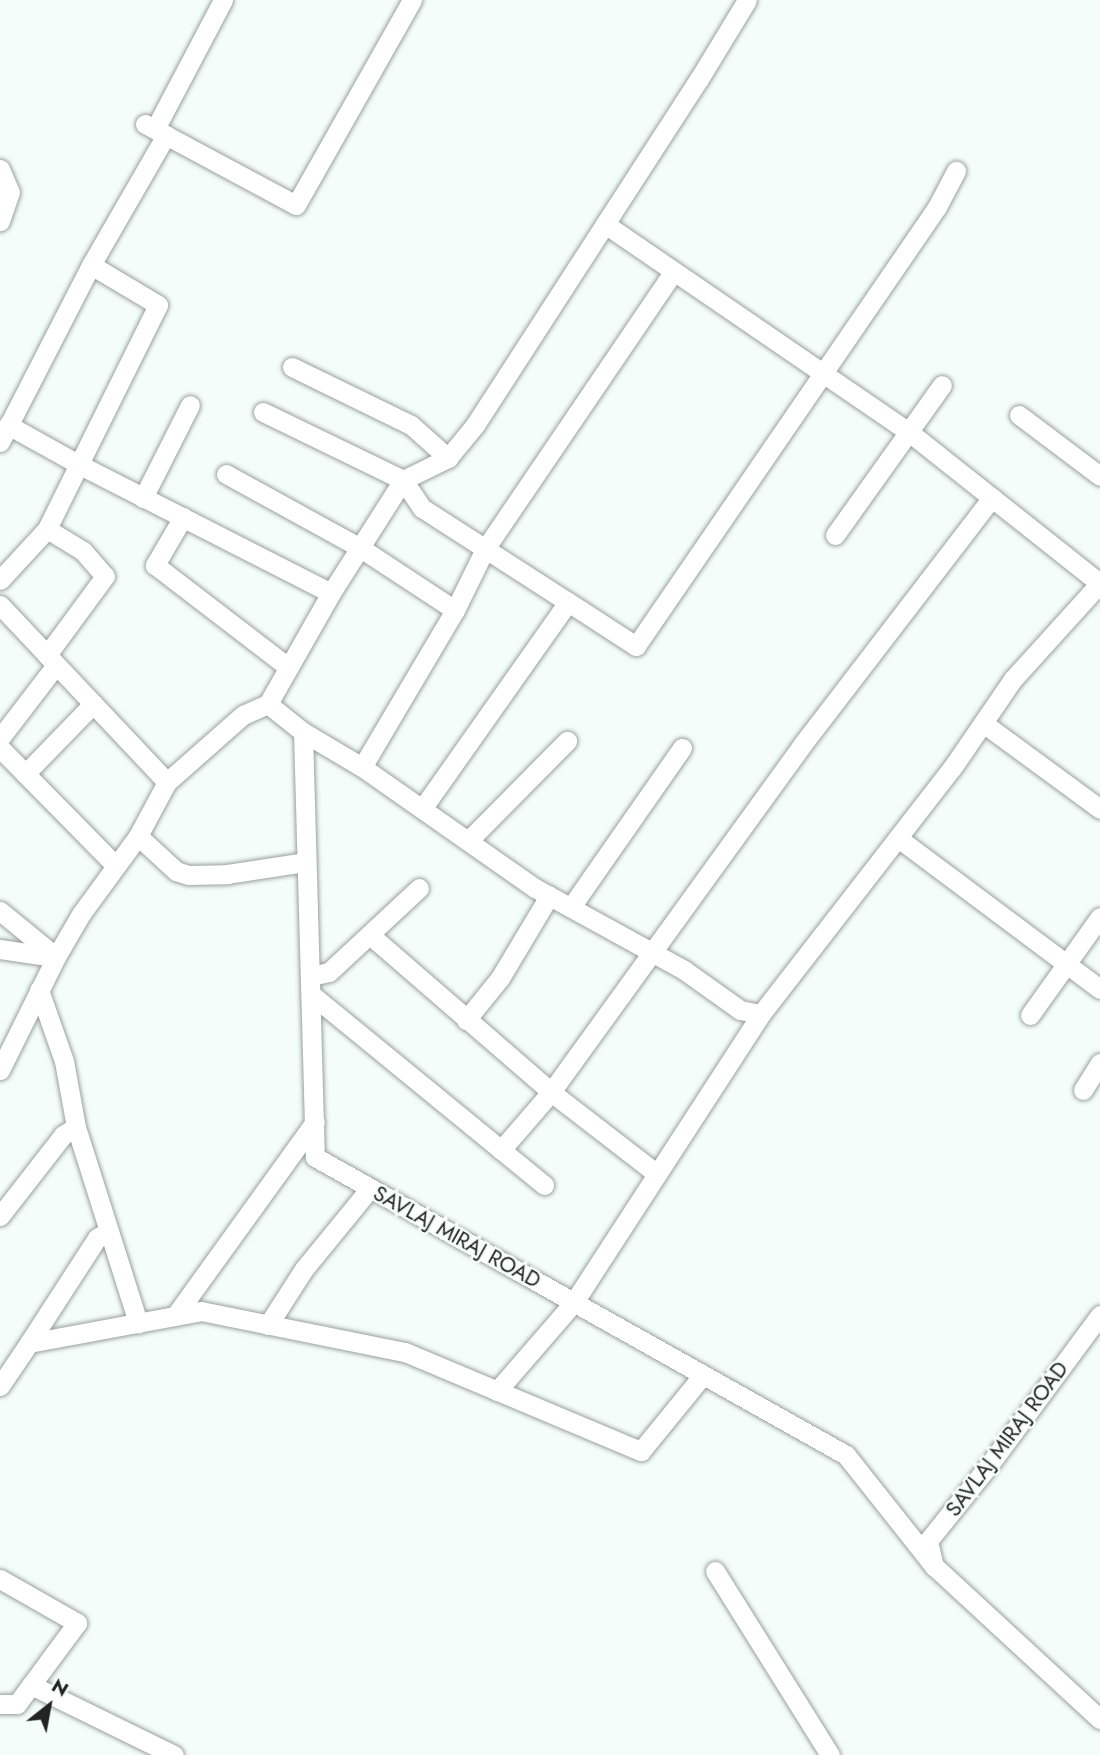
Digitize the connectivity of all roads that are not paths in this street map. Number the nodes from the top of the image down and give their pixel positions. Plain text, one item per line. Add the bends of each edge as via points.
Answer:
1 (223, 0) edge
2 (412, 0) edge
3 (747, 0) edge
4 (155, 129) junction
5 (0, 169) edge
6 (956, 171) dead end
7 (0, 222) edge
8 (605, 224) junction
9 (91, 265) junction
10 (673, 272) junction
11 (292, 367) dead end
12 (823, 373) junction
13 (942, 385) dead end
14 (190, 405) dead end
15 (263, 412) dead end
16 (1019, 415) dead end
17 (909, 432) junction
18 (4, 433) edge
19 (448, 458) junction
20 (78, 464) junction
21 (226, 474) dead end
22 (1100, 476) edge
23 (403, 480) junction
24 (992, 497) junction
25 (143, 498) junction
26 (183, 517) junction
27 (47, 529) junction
28 (835, 535) dead end
29 (359, 547) junction
30 (485, 549) junction
31 (0, 580) edge
32 (1099, 582) edge
33 (331, 593) junction
34 (568, 602) junction
35 (0, 605) edge
36 (455, 610) junction
37 (52, 660) junction
38 (288, 667) junction
39 (93, 704) junction
40 (268, 704) junction
41 (983, 723) junction
42 (303, 732) junction
43 (567, 741) dead end
44 (682, 748) dead end
45 (1, 749) edge
46 (362, 767) junction
47 (25, 774) junction
48 (167, 782) junction
49 (422, 808) junction
50 (1100, 809) edge
51 (138, 836) junction
52 (898, 838) junction
53 (468, 841) junction
54 (305, 862) junction
55 (116, 866) junction
56 (419, 888) dead end
57 (549, 895) junction
58 (571, 907) junction
59 (0, 911) edge
60 (1100, 917) edge
61 (370, 935) junction
62 (0, 949) edge
63 (652, 952) junction
64 (55, 957) junction
65 (1066, 964) junction
66 (311, 986) junction
67 (1100, 989) edge
68 (39, 990) junction
69 (761, 1014) junction
70 (1030, 1015) dead end
71 (466, 1020) junction
72 (1100, 1063) edge
73 (0, 1070) edge
74 (1083, 1090) dead end
75 (551, 1092) junction
76 (315, 1122) junction
77 (76, 1128) junction
78 (501, 1150) junction
79 (657, 1174) junction
80 (544, 1185) dead end
81 (370, 1188) junction
82 (0, 1216) edge
83 (109, 1231) junction
84 (574, 1302) junction
85 (1100, 1315) edge
86 (175, 1316) junction
87 (138, 1323) junction
88 (268, 1325) junction
89 (29, 1343) junction
90 (703, 1374) junction
91 (0, 1386) edge
92 (497, 1391) junction
93 (934, 1566) junction
94 (715, 1571) dead end
95 (0, 1579) edge
96 (31, 1685) junction
97 (0, 1704) edge
98 (1100, 1719) edge
99 (174, 1755) edge
100 (830, 1755) edge

1 - 4 street
2 - 4 street via 296,205
3 - 8 street
4 - 9 street
5 - 7 street via 10,192
6 - 12 street via 937,207
8 - 10 street
8 - 19 street via 475,425
9 - 18 street
9 - 20 street via 158,305
10 - 12 street
10 - 30 street
11 - 19 street via 411,425
12 - 17 street
12 - 34 street via 636,646
13 - 17 street
14 - 25 street
15 - 23 street
16 - 22 street
17 - 24 street
17 - 28 street
18 - 20 street
19 - 23 street
20 - 25 street
20 - 27 street
21 - 29 street
23 - 29 street
23 - 30 street via 422,508
24 - 32 street
24 - 63 street via 802,745
25 - 26 street
26 - 33 street
26 - 38 street via 155,565
27 - 31 street
27 - 37 street via 83,551 105,576
29 - 33 street
29 - 36 street
30 - 34 street
30 - 36 street
32 - 41 street via 1013,679
33 - 38 street
34 - 49 street
35 - 37 street
36 - 46 street
37 - 39 street
37 - 45 street
38 - 40 street
39 - 47 street
39 - 48 street
40 - 42 street
40 - 48 street via 243,715
41 - 50 street
41 - 52 street
42 - 46 street
42 - 54 street, SAVLAJ MIRAJ ROAD
43 - 53 street
44 - 58 street
45 - 47 street
46 - 49 street
47 - 55 street
48 - 51 street
49 - 53 street
51 - 54 street via 176,871 188,875
51 - 55 street
52 - 65 street
52 - 69 street
53 - 57 street
54 - 66 street, SAVLAJ MIRAJ ROAD
55 - 64 street
56 - 61 street
57 - 58 street
57 - 71 street via 500,978
58 - 63 street
59 - 64 street
60 - 65 street
61 - 66 street
61 - 71 street
62 - 64 street
63 - 69 street via 740,1010
63 - 75 street
64 - 68 street
65 - 67 street
65 - 70 street
66 - 76 street, SAVLAJ MIRAJ ROAD
66 - 78 street
68 - 73 street
68 - 77 street via 64,1061
69 - 79 street
71 - 75 street
72 - 74 street
75 - 78 street
75 - 79 street
76 - 81 street, SAVLAJ MIRAJ ROAD via 316,1157
76 - 86 street
77 - 82 street via 63,1135
77 - 83 street
78 - 80 street
79 - 84 street
81 - 84 street, SAVLAJ MIRAJ ROAD
81 - 88 street via 304,1269
83 - 87 street
83 - 89 street via 97,1238
84 - 90 street, SAVLAJ MIRAJ ROAD
84 - 92 street
85 - 93 street, SAVLAJ MIRAJ ROAD via 928,1541
86 - 87 street
86 - 88 street via 201,1311
87 - 89 street
88 - 92 street via 405,1352
89 - 91 street
90 - 92 street via 641,1451
90 - 93 street, SAVLAJ MIRAJ ROAD via 846,1455
93 - 98 street, SAVLAJ MIRAJ ROAD
94 - 100 street
95 - 96 street via 77,1623
96 - 97 street via 18,1704
96 - 99 street

